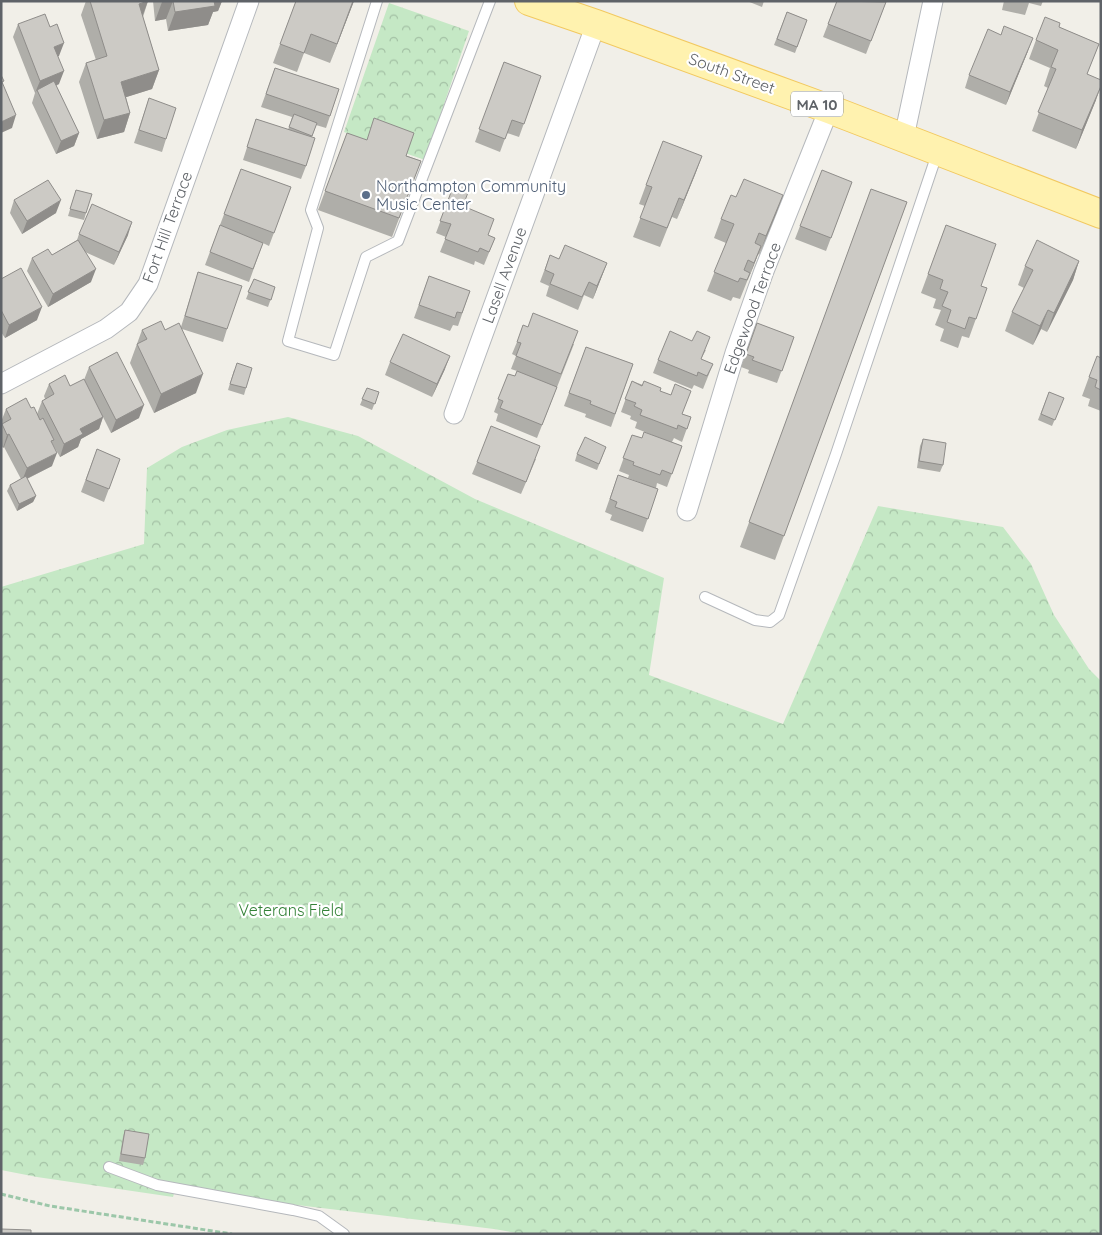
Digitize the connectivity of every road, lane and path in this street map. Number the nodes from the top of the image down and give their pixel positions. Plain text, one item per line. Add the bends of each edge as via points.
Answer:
1 (249, 1) edge
2 (377, 1) edge
3 (490, 1) edge
4 (529, 1) edge
5 (933, 1) edge
6 (557, 5) edge
7 (596, 24) junction
8 (829, 108) junction
9 (904, 137) junction
10 (938, 150) junction
11 (1101, 214) edge
12 (1, 384) edge
13 (454, 414) dead end
14 (687, 511) dead end
15 (705, 597) dead end
16 (109, 1167) dead end
17 (1, 1194) edge
18 (232, 1234) edge
19 (344, 1234) edge

1 - 12 street, Fort Hill Terrace via 148,284 129,312 106,329
2 - 3 lane via 311,210 318,228 288,341 334,355 366,257 398,241
4 - 6 main road, South Street / MA 10
5 - 9 street
6 - 7 main road, South Street / MA 10
7 - 8 main road, South Street / MA 10
7 - 13 street, Lasell Avenue
8 - 9 main road, South Street / MA 10
8 - 14 street, Edgewood Terrace via 734,353
9 - 10 main road, South Street / MA 10
10 - 11 main road, South Street / MA 10
10 - 15 lane via 780,615 770,622 755,620
16 - 19 lane via 156,1185 318,1216
17 - 18 path via 50,1206

